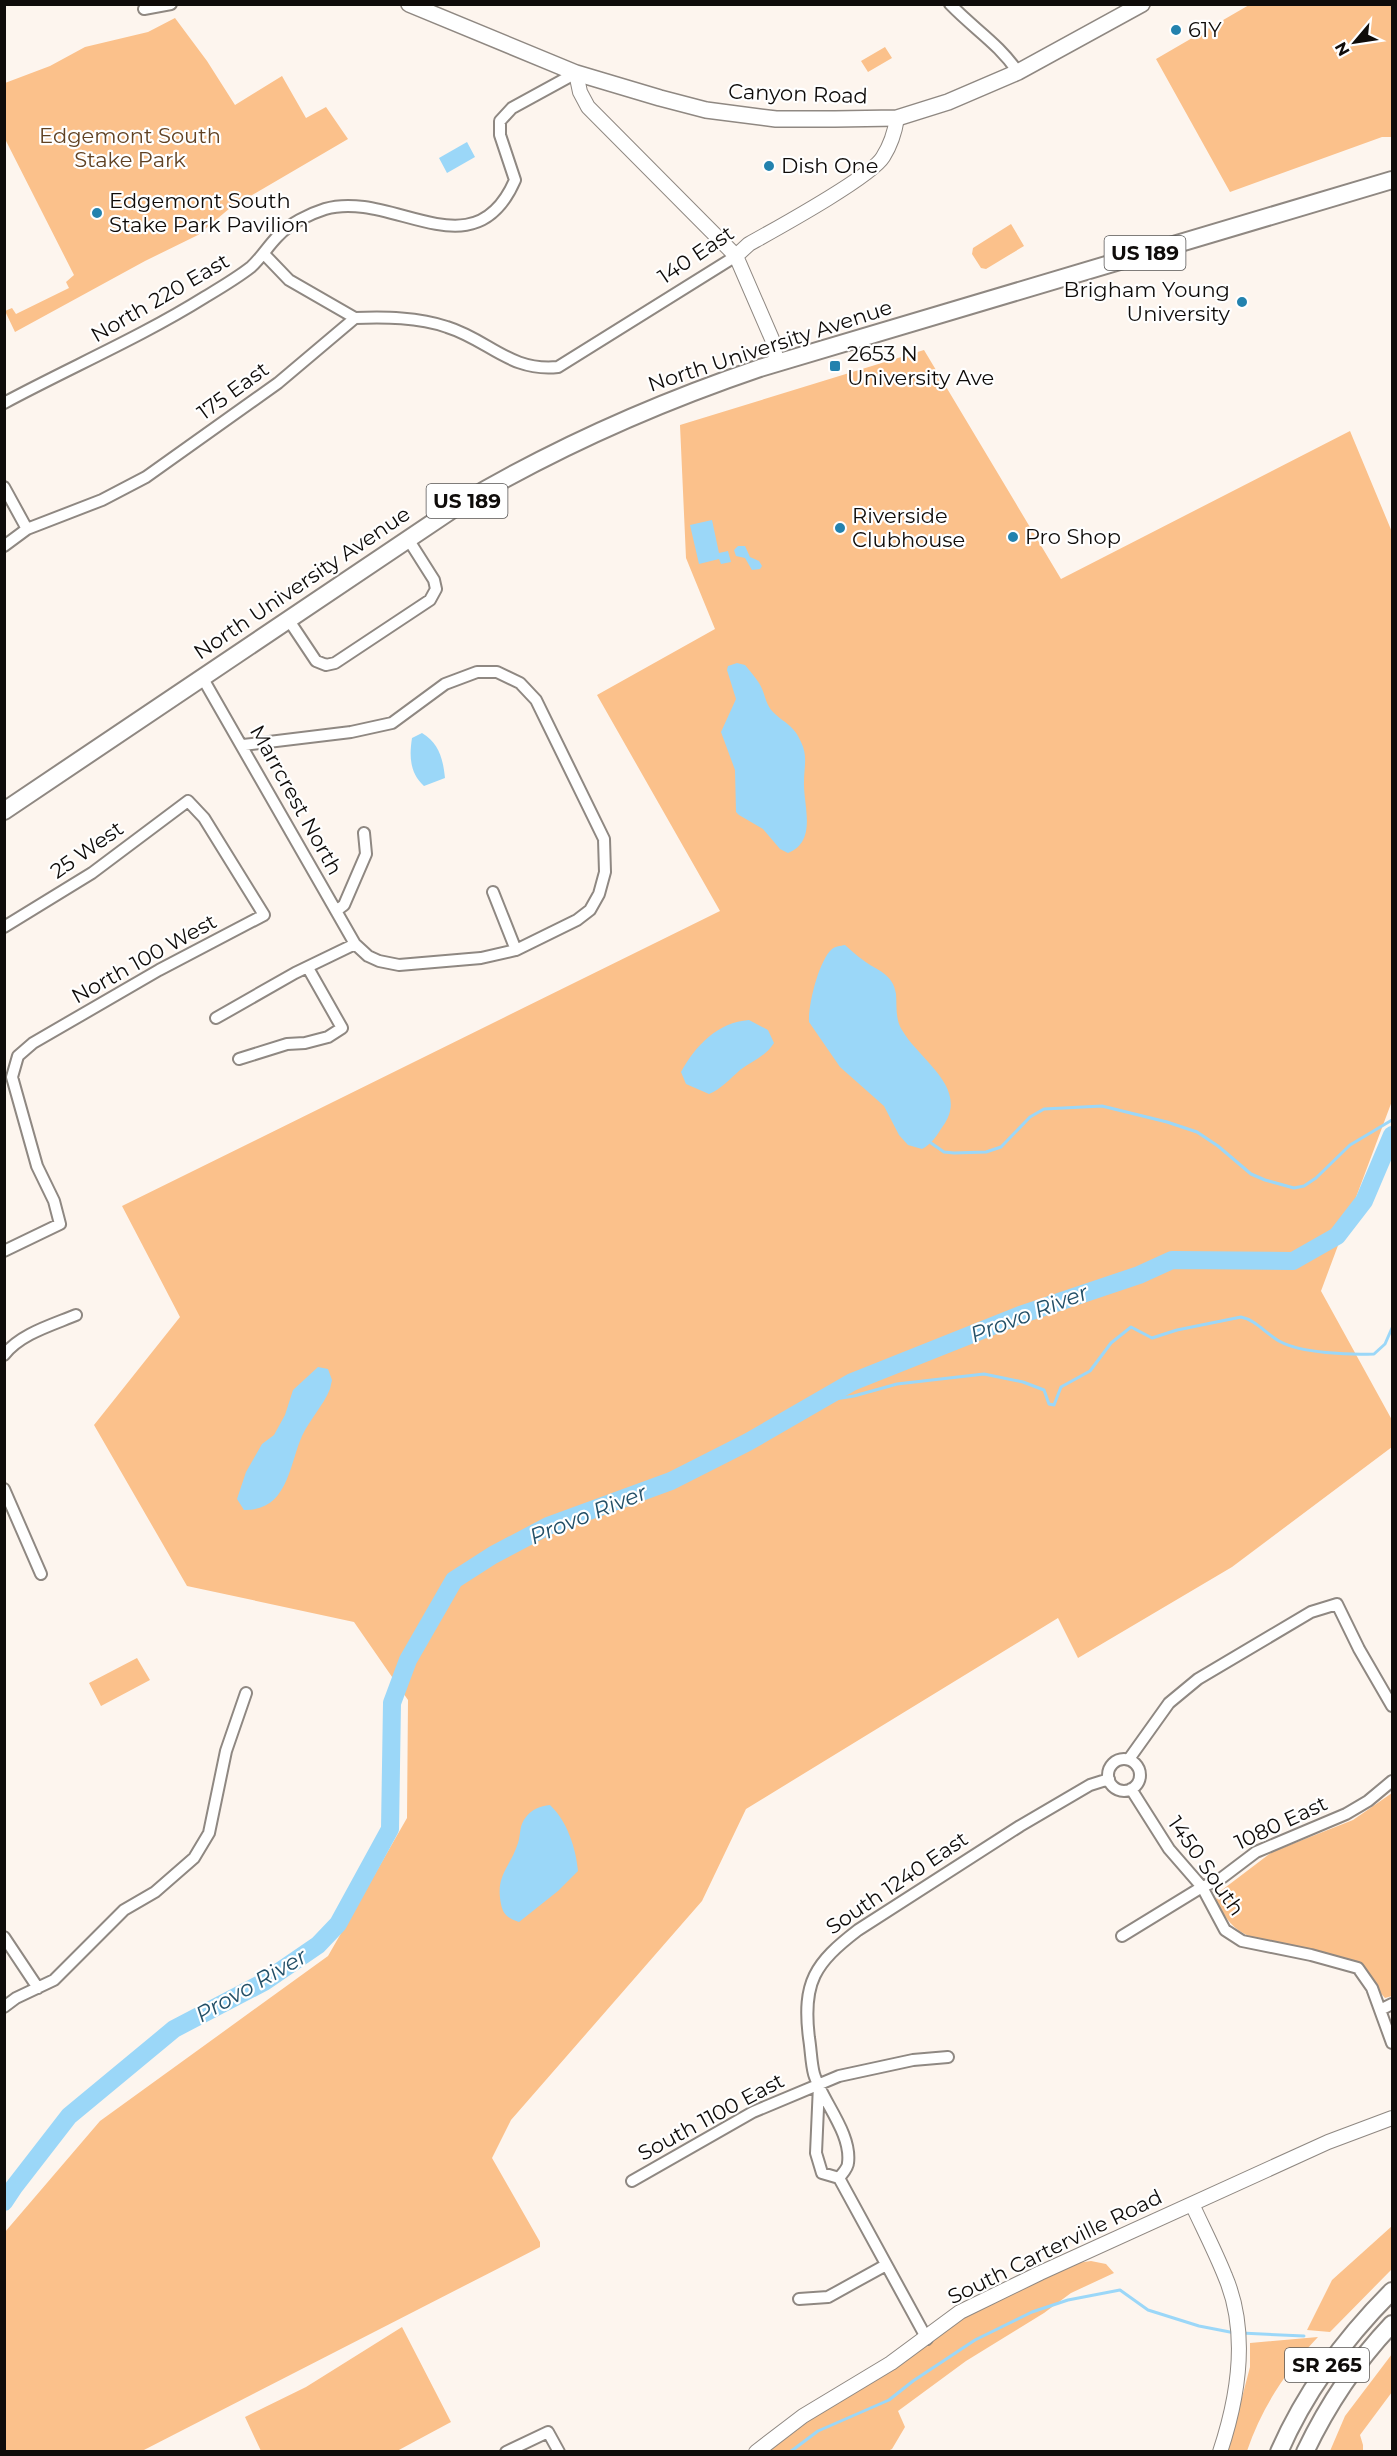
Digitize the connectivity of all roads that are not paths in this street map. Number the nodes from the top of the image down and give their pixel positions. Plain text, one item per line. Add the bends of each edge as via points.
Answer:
1 (171, 4) edge
2 (409, 4) edge
3 (950, 4) edge
4 (1142, 4) edge
5 (144, 9) dead end
6 (1018, 72) junction
7 (576, 73) junction
8 (897, 118) junction
9 (1392, 180) edge
10 (264, 254) junction
11 (736, 256) junction
12 (355, 318) junction
13 (777, 363) junction
14 (4, 403) edge
15 (4, 487) edge
16 (27, 529) junction
17 (408, 539) junction
18 (4, 546) edge
19 (288, 619) junction
20 (202, 677) junction
21 (243, 745) junction
22 (4, 811) edge
23 (364, 833) dead end
24 (493, 892) dead end
25 (336, 910) junction
26 (264, 915) joint
27 (4, 927) edge
28 (354, 944) junction
29 (516, 950) junction
30 (308, 968) junction
31 (216, 1018) dead end
32 (239, 1059) dead end
33 (10, 1096) edge
34 (4, 1251) edge
35 (76, 1315) dead end
36 (4, 1355) edge
37 (4, 1489) edge
38 (41, 1574) dead end
39 (246, 1693) dead end
40 (1392, 1706) edge
41 (1129, 1759) junction
42 (1109, 1779) junction
43 (1392, 1780) edge
44 (1131, 1789) junction
45 (1202, 1887) junction
46 (1122, 1936) dead end
47 (4, 1937) edge
48 (38, 1988) junction
49 (1392, 2004) edge
50 (4, 2007) edge
51 (1380, 2010) junction
52 (1392, 2043) edge
53 (948, 2057) dead end
54 (819, 2085) junction
55 (1392, 2118) edge
56 (839, 2178) junction
57 (632, 2181) dead end
58 (1192, 2204) junction
59 (886, 2265) junction
60 (1392, 2291) edge
61 (799, 2299) dead end
62 (1392, 2324) edge
63 (927, 2339) junction
64 (506, 2451) edge
65 (559, 2451) edge
66 (756, 2451) edge
67 (1220, 2451) edge
68 (1279, 2451) edge
69 (1305, 2451) edge

1 - 5 street
2 - 7 main road, Canyon Road
3 - 6 street via 999,47
4 - 6 main road, Canyon Road
6 - 8 main road, Canyon Road via 948,102
7 - 8 main road, Canyon Road via 706,110 776,119
7 - 10 street, North 220 East via 512,108 500,121 500,135 515,180 508,198 482,220 460,227 444,226 356,206 327,208 278,235
7 - 11 street via 588,107
8 - 11 street, 140 East via 882,159
9 - 13 main road, North University Avenue / US 189
10 - 12 street via 289,280
10 - 14 street, North 220 East via 204,298
11 - 12 street, 140 East via 558,367 540,369 518,363 446,326 404,318
11 - 13 street via 772,339
12 - 16 street, 175 East via 278,383 146,477 102,500
13 - 17 main road, North University Avenue / US 189 via 602,429 484,490
15 - 16 street
16 - 18 street, 175 East
17 - 19 main road, North University Avenue / US 189
17 - 19 street via 434,579 436,589 430,600 335,663 326,665 316,661
19 - 20 main road, North University Avenue / US 189
20 - 21 street, Marrcrest North
20 - 22 main road, North University Avenue / US 189
21 - 25 street, Marrcrest North
21 - 29 street via 392,723 445,684 477,672 497,672 520,683 536,700 604,839 605,872 590,909 577,920
23 - 25 street via 366,854 344,905
24 - 29 street
25 - 28 street, Marrcrest North
26 - 27 street, 25 West via 204,818 188,801 92,873
26 - 33 street, North 100 West via 25,1048 15,1061
28 - 29 street via 368,956 399,965 481,958
28 - 30 street
30 - 31 street
30 - 32 street via 342,1029 328,1037 287,1044
33 - 34 street via 60,1224
35 - 36 street via 22,1339
37 - 38 street
39 - 48 street via 232,1729 212,1823 202,1847 155,1892 124,1910 54,1980
40 - 41 street via 1337,1604 1311,1612 1198,1679 1168,1703
41 - 42 street via 1112,1764
41 - 44 street via 1140,1773 1137,1785
42 - 44 street via 1120,1790
42 - 54 street, South 1240 East via 1090,1785 1020,1826 834,1948 818,1966 806,2006
43 - 45 street, 1080 East via 1346,1814 1256,1852 1219,1880
44 - 45 street, 1450 South via 1168,1849
45 - 46 street, 1080 East
45 - 51 street, 1450 South via 1224,1930 1242,1941 1358,1968 1372,1988
47 - 48 street
48 - 50 street
49 - 51 street
51 - 52 street, 1450 South
53 - 54 street, South 1100 East via 913,2060 838,2076
54 - 56 street via 847,2147 849,2164
54 - 56 street via 816,2153 822,2173
54 - 57 street, South 1100 East via 753,2112
55 - 58 street, South Carterville Road via 1328,2142
56 - 59 street
58 - 63 street, South Carterville Road via 960,2312
58 - 67 street via 1226,2277 1237,2316 1240,2372
59 - 61 street via 828,2297
59 - 63 street
60 - 68 main road, SR 265 via 1324,2370
62 - 69 main road, SR 265 via 1340,2388
63 - 66 street, South Carterville Road via 803,2416
64 - 65 street via 548,2432

